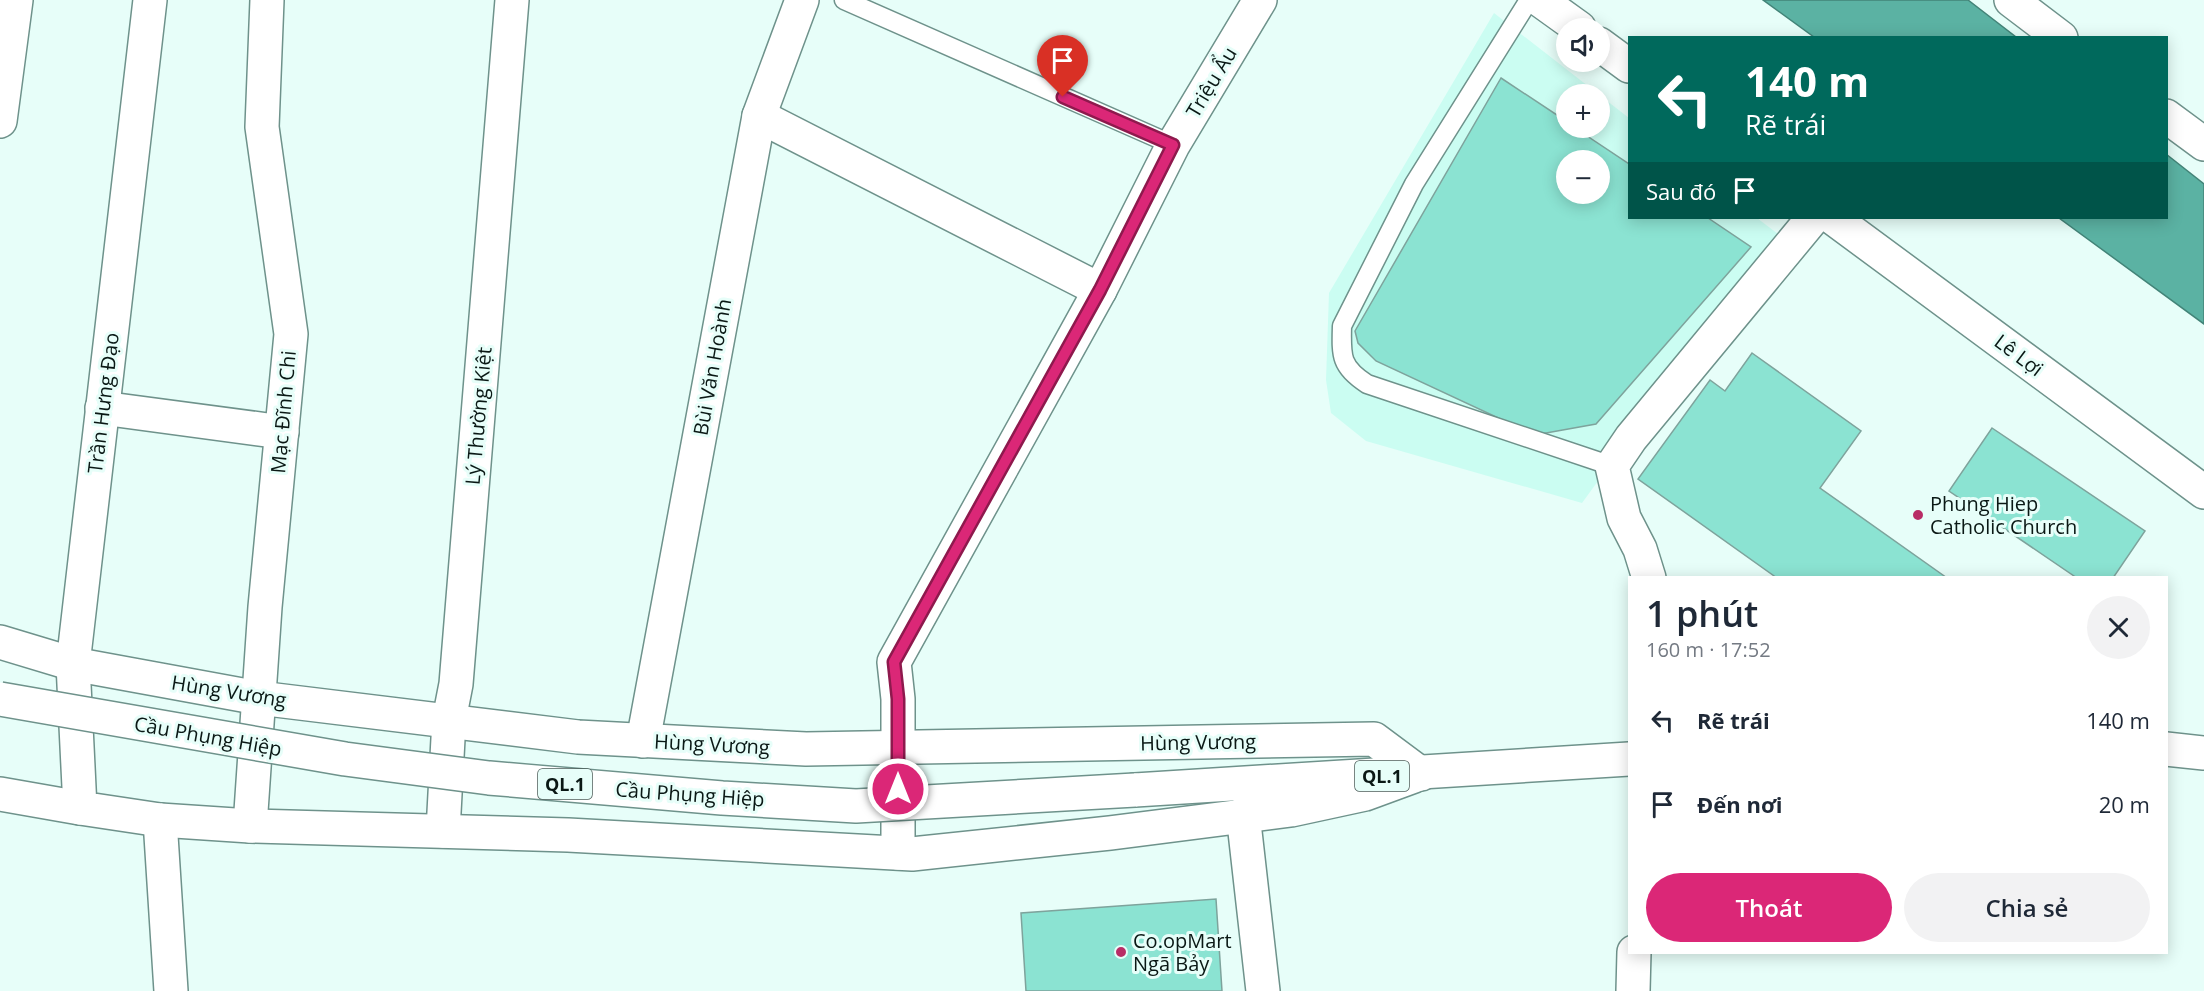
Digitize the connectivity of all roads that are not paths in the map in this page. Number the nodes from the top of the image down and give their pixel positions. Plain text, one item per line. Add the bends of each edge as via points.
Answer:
1 (15, 0) edge
2 (150, 0) edge
3 (267, 0) edge
4 (512, 0) edge
5 (802, 0) edge
6 (844, 0) edge
7 (1529, 0) edge
8 (1540, 0) edge
9 (2011, 0) edge
10 (1256, 1) edge
11 (1565, 18) edge
12 (2058, 36) edge
13 (1610, 52) edge
14 (1628, 65) edge
15 (759, 116) junction
16 (2168, 117) edge
17 (0, 121) edge
18 (2204, 144) edge
19 (1173, 145) junction
20 (1812, 219) edge
21 (1834, 219) edge
22 (1100, 290) junction
23 (102, 408) junction
24 (282, 432) junction
25 (1612, 466) junction
26 (2204, 492) edge
27 (1648, 576) edge
28 (0, 642) edge
29 (73, 663) junction
30 (259, 698) junction
31 (0, 699) edge
32 (449, 720) junction
33 (644, 741) junction
34 (898, 747) junction
35 (1628, 759) edge
36 (1421, 774) junction
37 (0, 794) edge
38 (80, 807) junction
39 (1243, 814) junction
40 (160, 820) junction
41 (250, 826) junction
42 (443, 831) junction
43 (898, 853) junction
44 (1634, 954) edge
45 (171, 991) edge
46 (1263, 991) edge
47 (1622, 991) edge
48 (1633, 991) edge

1 - 17 street
2 - 23 street, Trần Hưng Đạo
3 - 24 street, Mạc Đĩnh Chi via 262,127 291,334
4 - 32 street, Lý Thường Kiệt via 456,684
5 - 15 street, Bùi Văn Hoành
6 - 19 lane
7 - 25 lane via 1414,184 1342,326 1341,352 1349,372 1367,384
8 - 11 street
9 - 12 street
10 - 19 street, Triệu Ẩu
13 - 14 street
15 - 22 street
15 - 33 street, Bùi Văn Hoành
16 - 18 street
19 - 22 street, Triệu Ẩu
20 - 25 street
21 - 26 street, Lê Lợi
22 - 34 street, Triệu Ẩu via 894,662
23 - 24 street
23 - 29 street, Trần Hưng Đạo
24 - 30 street, Mạc Đĩnh Chi
25 - 27 street via 1624,518
28 - 29 street, Hùng Vương
29 - 30 street, Hùng Vương
29 - 38 street, Trần Hưng Đạo
30 - 32 street, Hùng Vương
30 - 41 street, Mạc Đĩnh Chi
31 - 36 street, Cầu Phụng Hiệp / QL.1, bridge via 345,759 489,778 856,806
32 - 33 street, Hùng Vương via 578,737
32 - 42 street, Lý Thường Kiệt
33 - 34 street, Hùng Vương via 806,748
34 - 36 street, Hùng Vương via 1374,739
34 - 43 street, Triệu Ẩu
35 - 36 street, QL.1
36 - 39 street via 1365,794 1291,810
37 - 38 street
38 - 40 street
39 - 43 street via 1110,833
39 - 46 street
40 - 41 street
40 - 45 street
41 - 42 street
42 - 43 street
44 - 48 street
47 - 48 street

